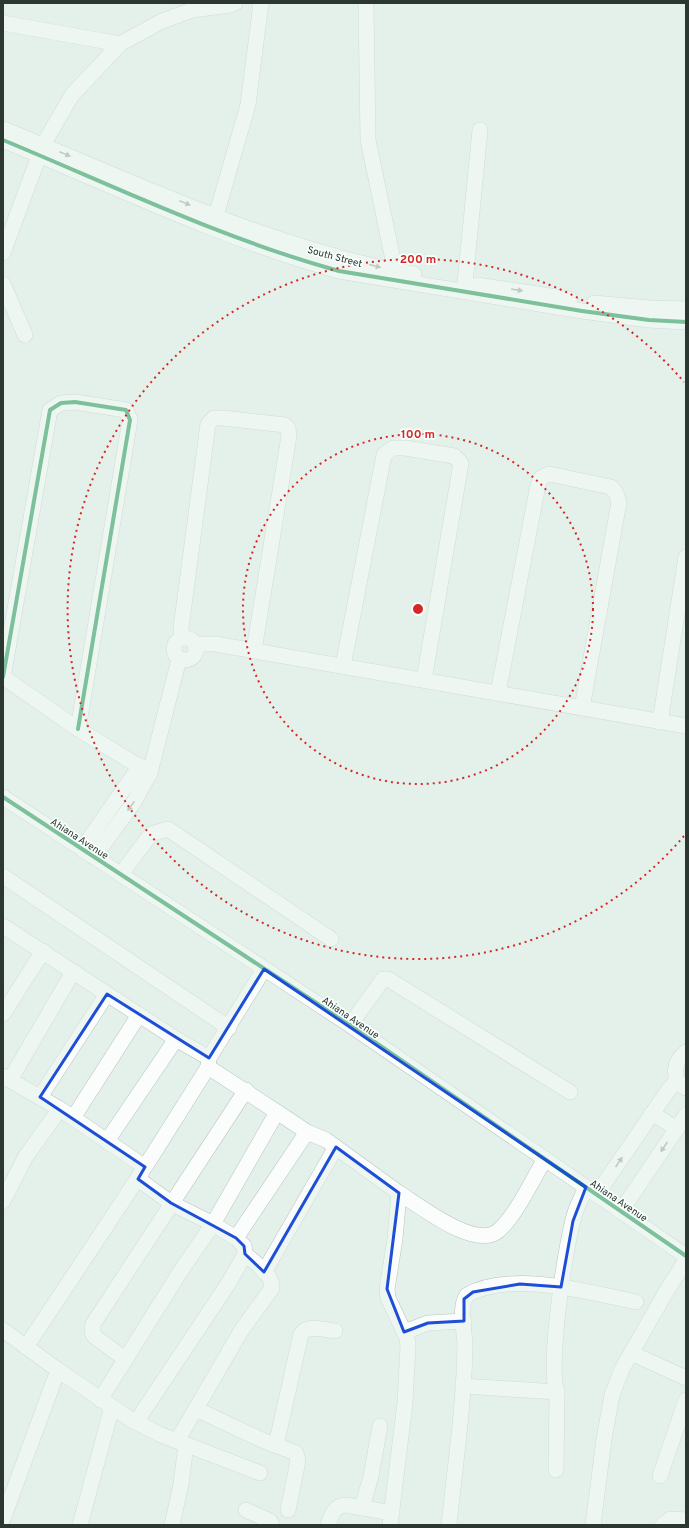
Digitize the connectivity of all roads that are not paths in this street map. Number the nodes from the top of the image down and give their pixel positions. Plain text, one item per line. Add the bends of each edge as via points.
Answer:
1 (235, 3) edge
2 (261, 3) edge
3 (366, 3) edge
4 (3, 23) edge
5 (120, 44) junction
6 (3, 129) edge
7 (480, 130) dead end
8 (3, 140) edge
9 (41, 150) junction
10 (216, 216) junction
11 (3, 253) edge
12 (396, 277) junction
13 (465, 283) junction
14 (3, 284) edge
15 (686, 309) edge
16 (686, 322) edge
17 (25, 335) dead end
18 (686, 557) edge
19 (188, 641) junction
20 (254, 650) junction
21 (343, 666) junction
22 (3, 677) edge
23 (424, 680) junction
24 (498, 693) junction
25 (582, 708) junction
26 (660, 722) junction
27 (686, 726) edge
28 (78, 730) junction
29 (145, 769) junction
30 (3, 797) edge
31 (88, 853) junction
32 (121, 874) junction
33 (3, 876) edge
34 (3, 926) edge
35 (332, 938) dead end
36 (43, 951) junction
37 (264, 969) junction
38 (73, 972) junction
39 (107, 994) junction
40 (3, 1014) edge
41 (139, 1015) junction
42 (350, 1025) junction
43 (229, 1028) junction
44 (176, 1039) junction
45 (686, 1052) edge
46 (209, 1062) junction
47 (7, 1078) edge
48 (682, 1084) edge
49 (246, 1090) junction
50 (570, 1092) dead end
51 (40, 1097) junction
52 (60, 1109) junction
53 (277, 1112) junction
54 (652, 1113) junction
55 (686, 1115) edge
56 (73, 1118) junction
57 (677, 1128) junction
58 (307, 1132) junction
59 (107, 1141) junction
60 (336, 1147) junction
61 (545, 1159) junction
62 (141, 1173) junction
63 (592, 1191) junction
64 (399, 1193) junction
65 (3, 1201) edge
66 (171, 1203) junction
67 (621, 1211) junction
68 (213, 1224) junction
69 (236, 1238) junction
70 (245, 1254) junction
71 (686, 1256) edge
72 (686, 1260) edge
73 (264, 1272) junction
74 (561, 1287) junction
75 (636, 1302) dead end
76 (464, 1321) junction
77 (3, 1330) edge
78 (335, 1331) dead end
79 (404, 1332) junction
80 (26, 1347) junction
81 (631, 1353) junction
82 (125, 1359) junction
83 (58, 1370) junction
84 (686, 1378) edge
85 (463, 1386) junction
86 (558, 1392) junction
87 (686, 1400) edge
88 (106, 1403) junction
89 (196, 1409) junction
90 (136, 1422) junction
91 (380, 1426) dead end
92 (182, 1443) junction
93 (276, 1445) junction
94 (556, 1470) dead end
95 (260, 1474) dead end
96 (660, 1476) dead end
97 (362, 1508) junction
98 (246, 1510) dead end
99 (288, 1510) dead end
100 (3, 1519) edge
101 (391, 1519) edge
102 (686, 1520) edge
103 (80, 1525) edge
104 (172, 1525) edge
105 (272, 1525) edge
106 (328, 1525) edge
107 (449, 1525) edge
108 (593, 1525) edge
109 (663, 1525) edge

1 - 5 street via 230,6 192,10 160,22
2 - 10 street via 248,105
3 - 12 street via 368,140
4 - 5 street
5 - 9 street via 72,95
6 - 9 street, South Street
7 - 13 street
8 - 9 street
9 -> 10 street, South Street
9 - 11 street
9 - 12 street via 223,233 339,271
10 -> 12 street, South Street
12 - 13 street, South Street
12 - 16 street via 582,311
13 -> 15 street, South Street via 581,301
14 - 17 street
18 - 26 street
19 - 20 street
19 - 20 street via 181,628 208,424 214,418 223,418 285,425 289,436
19 - 29 street via 175,643 173,647 179,659
20 - 21 street
21 - 23 street
21 - 23 street via 384,455 393,448 405,448 454,456 460,459 461,463
22 - 28 street
22 - 28 street via 50,410 61,403 75,402 126,410 130,420
23 - 24 street
24 - 25 street
24 - 25 street via 538,485 541,478 550,474 611,487 616,492 619,502
25 - 26 street
26 - 27 street
28 - 29 street
29 - 31 street via 134,802
30 - 31 street, Ahiana Avenue
31 - 32 street, Ahiana Avenue
32 - 35 street via 151,834 168,830
32 - 37 street, Ahiana Avenue
33 - 43 street
34 - 36 street
36 - 38 street
36 - 40 street
37 - 42 street, Ahiana Avenue
37 - 43 street
38 - 39 street
38 - 47 street
39 - 41 street
39 - 51 street
41 - 44 street
41 - 56 street
42 - 50 street via 380,982 388,979
42 - 61 street, Ahiana Avenue
43 - 46 street
44 - 46 street
44 - 59 street
45 - 48 street via 676,1063 675,1072
46 - 49 street
46 - 62 street
47 - 51 street
48 - 54 street
49 - 53 street
49 - 66 street
51 - 52 street
52 - 56 street
52 - 65 street via 26,1156
53 - 58 street
53 - 68 street
54 - 57 street
63 -> 54 street
55 - 57 street
56 - 59 street
57 -> 67 street
58 - 60 street
58 - 69 street
59 - 62 street
60 - 64 street
60 - 73 street
61 - 63 street, Ahiana Avenue
61 - 64 street via 509,1218 492,1235 473,1235 452,1226
62 - 66 street
62 - 80 street
63 - 67 street, Ahiana Avenue
63 - 74 street via 573,1221
64 - 79 street via 387,1289 388,1298
66 - 68 street
66 - 82 street via 93,1324 94,1336
67 - 71 street, Ahiana Avenue
68 - 69 street
68 - 82 street
69 - 70 street via 244,1246
70 - 73 street
70 - 90 street via 228,1284
72 - 81 street
73 - 89 street via 272,1285 270,1292 241,1331
74 - 75 street
74 - 76 street via 520,1284 494,1286 473,1292 464,1299
74 - 86 street via 554,1366 554,1384
76 - 79 street via 428,1323
76 - 85 street
77 - 80 street
78 - 93 street via 312,1328 301,1334
79 - 101 street via 408,1346 405,1404
80 - 83 street
81 - 84 street
81 - 108 street via 609,1410
82 - 88 street
83 - 88 street
83 - 100 street
85 - 86 street
85 - 107 street
86 - 94 street
87 - 96 street
88 - 90 street
88 - 103 street
89 - 92 street
89 - 93 street
90 - 92 street
91 - 97 street
92 - 95 street
92 - 104 street via 181,1484
93 - 99 street via 296,1453 297,1456
97 - 101 street
97 - 106 street via 335,1508
98 - 105 street via 270,1521
102 - 109 street via 670,1519

